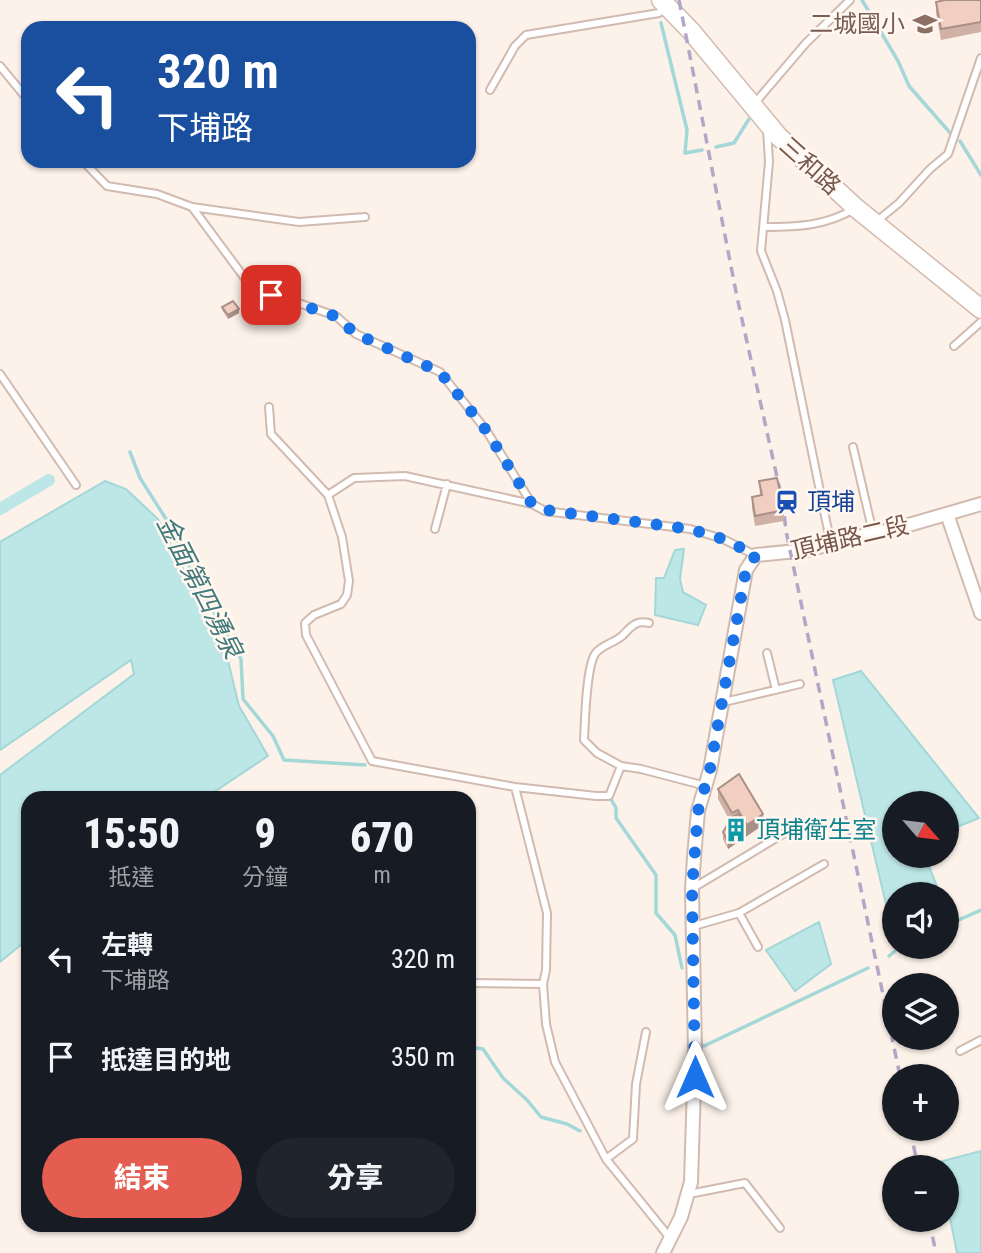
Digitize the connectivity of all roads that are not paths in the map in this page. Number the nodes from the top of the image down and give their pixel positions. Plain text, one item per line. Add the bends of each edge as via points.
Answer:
1 (850, 0) edge
2 (664, 3) edge
3 (981, 58) edge
4 (0, 66) edge
5 (490, 90) dead end
6 (21, 92) edge
7 (752, 107) junction
8 (767, 126) junction
9 (90, 168) edge
10 (192, 207) junction
11 (856, 208) junction
12 (365, 217) dead end
13 (876, 222) junction
14 (764, 227) junction
15 (981, 309) edge
16 (981, 322) edge
17 (954, 346) dead end
18 (0, 374) edge
19 (269, 407) dead end
20 (853, 447) dead end
21 (447, 484) junction
22 (76, 485) dead end
23 (328, 495) junction
24 (532, 504) junction
25 (981, 504) edge
26 (947, 514) junction
27 (435, 529) dead end
28 (873, 533) junction
29 (831, 545) junction
30 (756, 555) junction
31 (981, 613) edge
32 (649, 623) dead end
33 (767, 653) dead end
34 (800, 684) dead end
35 (776, 690) junction
36 (722, 703) junction
37 (621, 766) junction
38 (706, 786) junction
39 (515, 787) junction
40 (788, 831) dead end
41 (824, 864) dead end
42 (692, 889) junction
43 (739, 914) junction
44 (694, 926) junction
45 (758, 947) dead end
46 (476, 983) edge
47 (543, 984) junction
48 (646, 1032) dead end
49 (981, 1040) edge
50 (960, 1052) dead end
51 (606, 1159) junction
52 (687, 1194) junction
53 (780, 1228) dead end
54 (670, 1238) junction
55 (663, 1253) edge

1 - 7 lane
2 - 5 lane via 659,13 526,35 514,46
2 - 7 main road, 三和路
3 - 13 lane via 948,154
4 - 6 lane
7 - 8 main road, 三和路
8 - 11 main road, 三和路
8 - 14 lane
9 - 10 lane via 107,186 158,194
10 - 12 lane via 299,222
10 - 24 lane via 255,292 335,316 356,334 440,372 486,430
11 - 13 main road, 三和路
11 - 14 lane via 836,220
13 - 15 main road, 三和路
14 - 29 lane via 761,251 785,320
16 - 17 lane
18 - 22 lane
19 - 23 lane via 271,434
20 - 28 lane
21 - 23 lane via 405,476 354,478
21 - 24 lane
21 - 27 lane
23 - 39 lane via 342,537 347,596 305,623 306,635 372,761
24 - 30 lane via 545,510 690,529
25 - 26 street, 頂埔路二段
26 - 28 street, 頂埔路二段
26 - 31 street
28 - 29 street, 頂埔路二段
29 - 30 street, 頂埔路二段
30 - 36 street, 頂埔路二段 via 746,570
32 - 37 lane via 631,625 595,654 590,671 583,740
33 - 35 lane
34 - 35 lane
35 - 36 lane
36 - 38 street, 頂埔路二段
37 - 38 lane
37 - 39 lane via 609,796
38 - 42 street, 頂埔路二段 via 698,811
39 - 47 lane via 547,913
40 - 42 lane
41 - 43 lane
42 - 44 street, 頂埔路二段
43 - 44 lane
43 - 45 lane
44 - 52 street, 頂埔路二段 via 694,1100
46 - 47 lane
47 - 51 lane via 555,1062
48 - 51 lane via 636,1084 633,1139
49 - 50 lane
51 - 54 lane
52 - 53 lane via 745,1183
52 - 54 street, 頂埔路二段
54 - 55 street, 頂埔路二段

